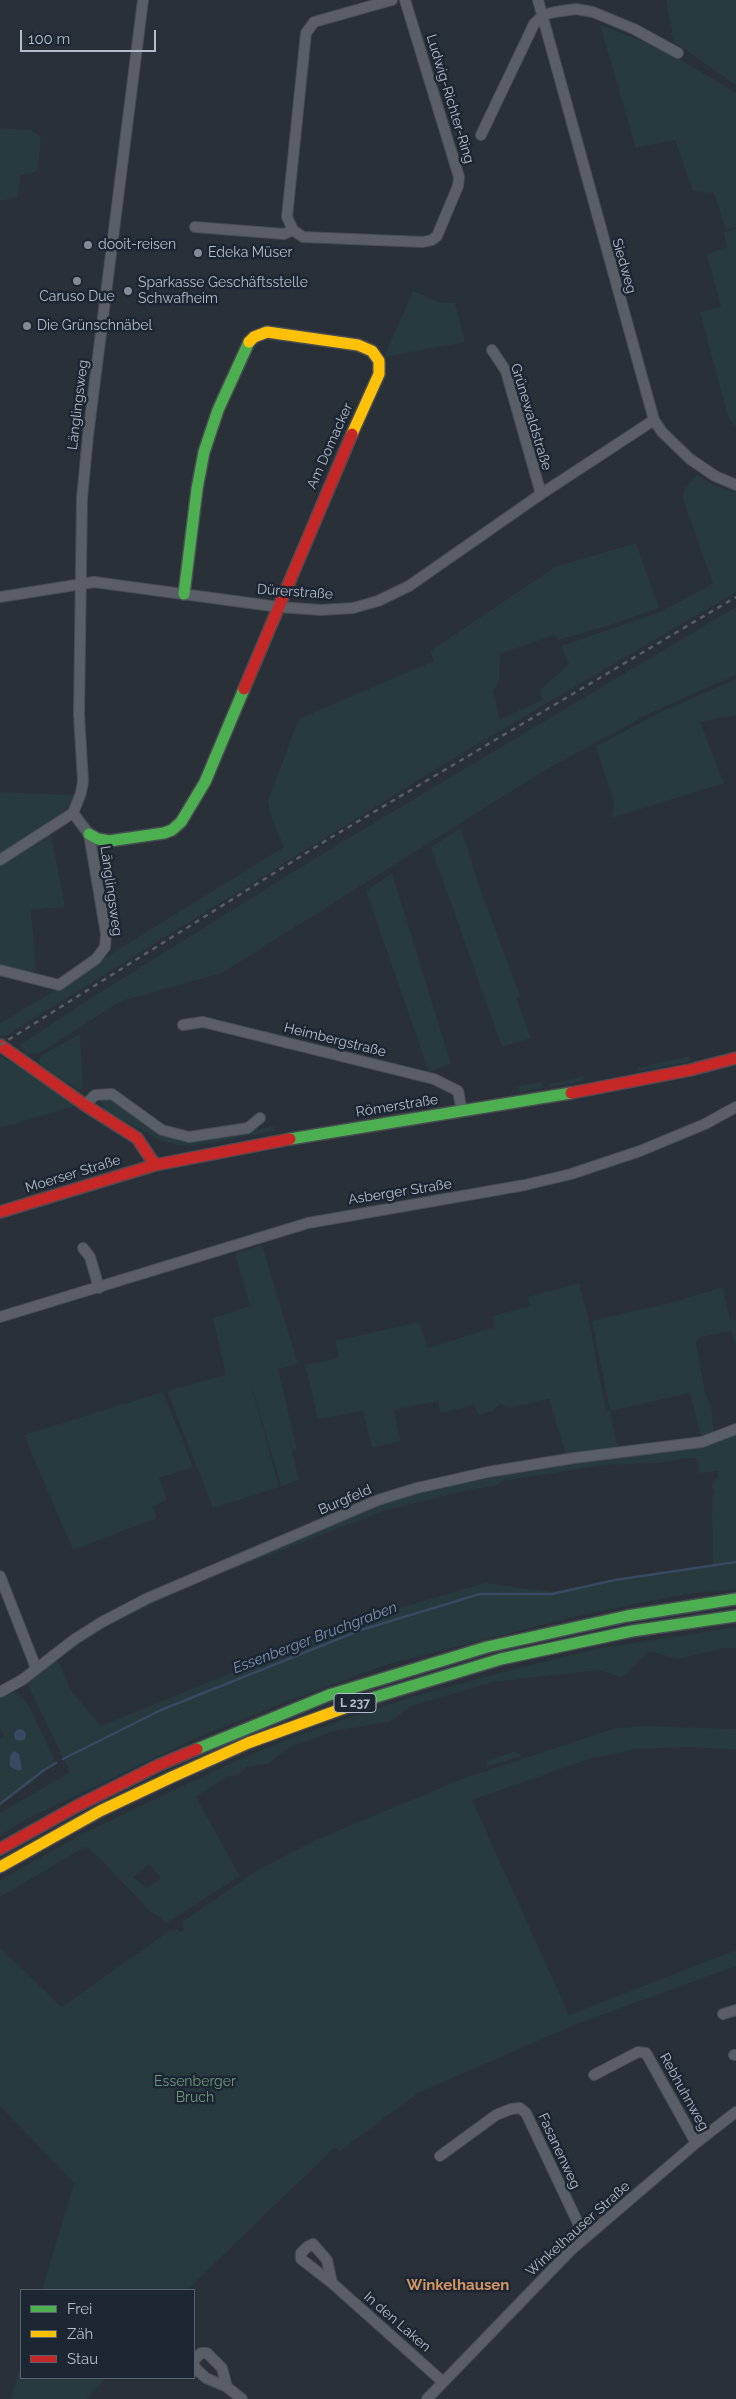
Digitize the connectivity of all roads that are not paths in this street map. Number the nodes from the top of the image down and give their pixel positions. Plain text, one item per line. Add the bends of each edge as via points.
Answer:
1 (143, 0) edge
2 (392, 0) edge
3 (405, 0) edge
4 (538, 0) edge
5 (543, 16) junction
6 (678, 53) dead end
7 (482, 135) dead end
8 (195, 228) dead end
9 (293, 230) junction
10 (492, 350) dead end
11 (654, 420) junction
12 (736, 485) edge
13 (541, 494) junction
14 (80, 584) junction
15 (184, 594) junction
16 (0, 598) edge
17 (279, 607) junction
18 (73, 814) junction
19 (89, 834) junction
20 (0, 860) edge
21 (0, 970) edge
22 (183, 1025) dead end
23 (0, 1044) edge
24 (736, 1058) edge
25 (85, 1105) junction
26 (736, 1107) edge
27 (462, 1111) junction
28 (260, 1118) dead end
29 (155, 1165) junction
30 (0, 1212) edge
31 (83, 1248) dead end
32 (99, 1288) junction
33 (0, 1317) edge
34 (736, 1429) edge
35 (0, 1576) edge
36 (736, 1600) edge
37 (736, 1616) edge
38 (36, 1668) junction
39 (0, 1692) edge
40 (0, 1849) edge
41 (0, 1868) edge
42 (736, 2010) edge
43 (723, 2014) dead end
44 (594, 2075) dead end
45 (736, 2112) edge
46 (696, 2142) junction
47 (440, 2156) dead end
48 (585, 2238) junction
49 (332, 2283) dead end
50 (443, 2382) junction
51 (227, 2387) dead end
52 (242, 2399) edge
53 (427, 2399) edge

1 - 14 street, Länglingsweg via 88,436 82,498
2 - 9 street via 314,22 306,33 287,216
3 - 9 street, Ludwig-Richter-Ring via 459,177 437,236 424,242 303,237
4 - 5 street, Siedweg
5 - 6 street via 576,9 593,12 634,29
5 - 7 street via 534,24
5 - 11 street, Siedweg
8 - 9 street, Ludwig-Richter-Ring via 284,234
10 - 13 street, Grünewaldstraße via 506,371
11 - 12 street, Siedweg via 690,459
11 - 13 street, Dürerstraße
13 - 17 street, Dürerstraße via 394,595 342,609
14 - 15 street, Dürerstraße via 94,582
14 - 16 street, Dürerstraße
14 - 18 street, Länglingsweg via 79,715 83,781
15 - 17 street, Dürerstraße
15 - 17 main road, Am Domacker via 204,455 218,410 248,343 267,332 366,346 379,360 379,374
17 - 19 main road, Am Domacker via 205,782 181,822 164,833 109,841
18 - 19 street, Länglingsweg
18 - 20 street
19 - 21 street, Länglingsweg via 106,934 105,947 96,959 59,985
22 - 27 street, Heimbergstraße via 203,1022 434,1079 458,1091
23 - 25 main road
24 - 27 main road, Römerstraße via 690,1070
25 - 28 street via 95,1095 112,1094 162,1130 189,1137 248,1128
25 - 29 main road via 137,1138
26 - 32 street, Asberger Straße via 705,1124 640,1151 571,1174 308,1223
27 - 29 main road, Römerstraße via 254,1145
29 - 30 main road, Moerser Straße
31 - 32 street via 90,1257
32 - 33 street, Asberger Straße
34 - 38 street, Burgfeld via 702,1442 590,1455 488,1472 378,1500 148,1598 102,1622
35 - 38 street
36 - 40 main road, L 237 via 627,1616 496,1644 329,1695 262,1720 160,1765
37 - 41 main road, L 237 via 632,1631 501,1659 350,1705 248,1743 172,1777 100,1812
38 - 39 street, Burgfeld
42 - 43 street
44 - 46 street, Rebhuhnweg via 638,2052 646,2052
45 - 46 street, Winkelhauser Straße
46 - 48 street, Winkelhauser Straße
47 - 48 street, Fasanenweg via 496,2115 520,2108 526,2113
48 - 50 street, Winkelhauser Straße via 520,2300
49 - 50 street, In den Laken
50 - 53 street, Winkelhauser Straße
51 - 52 street

